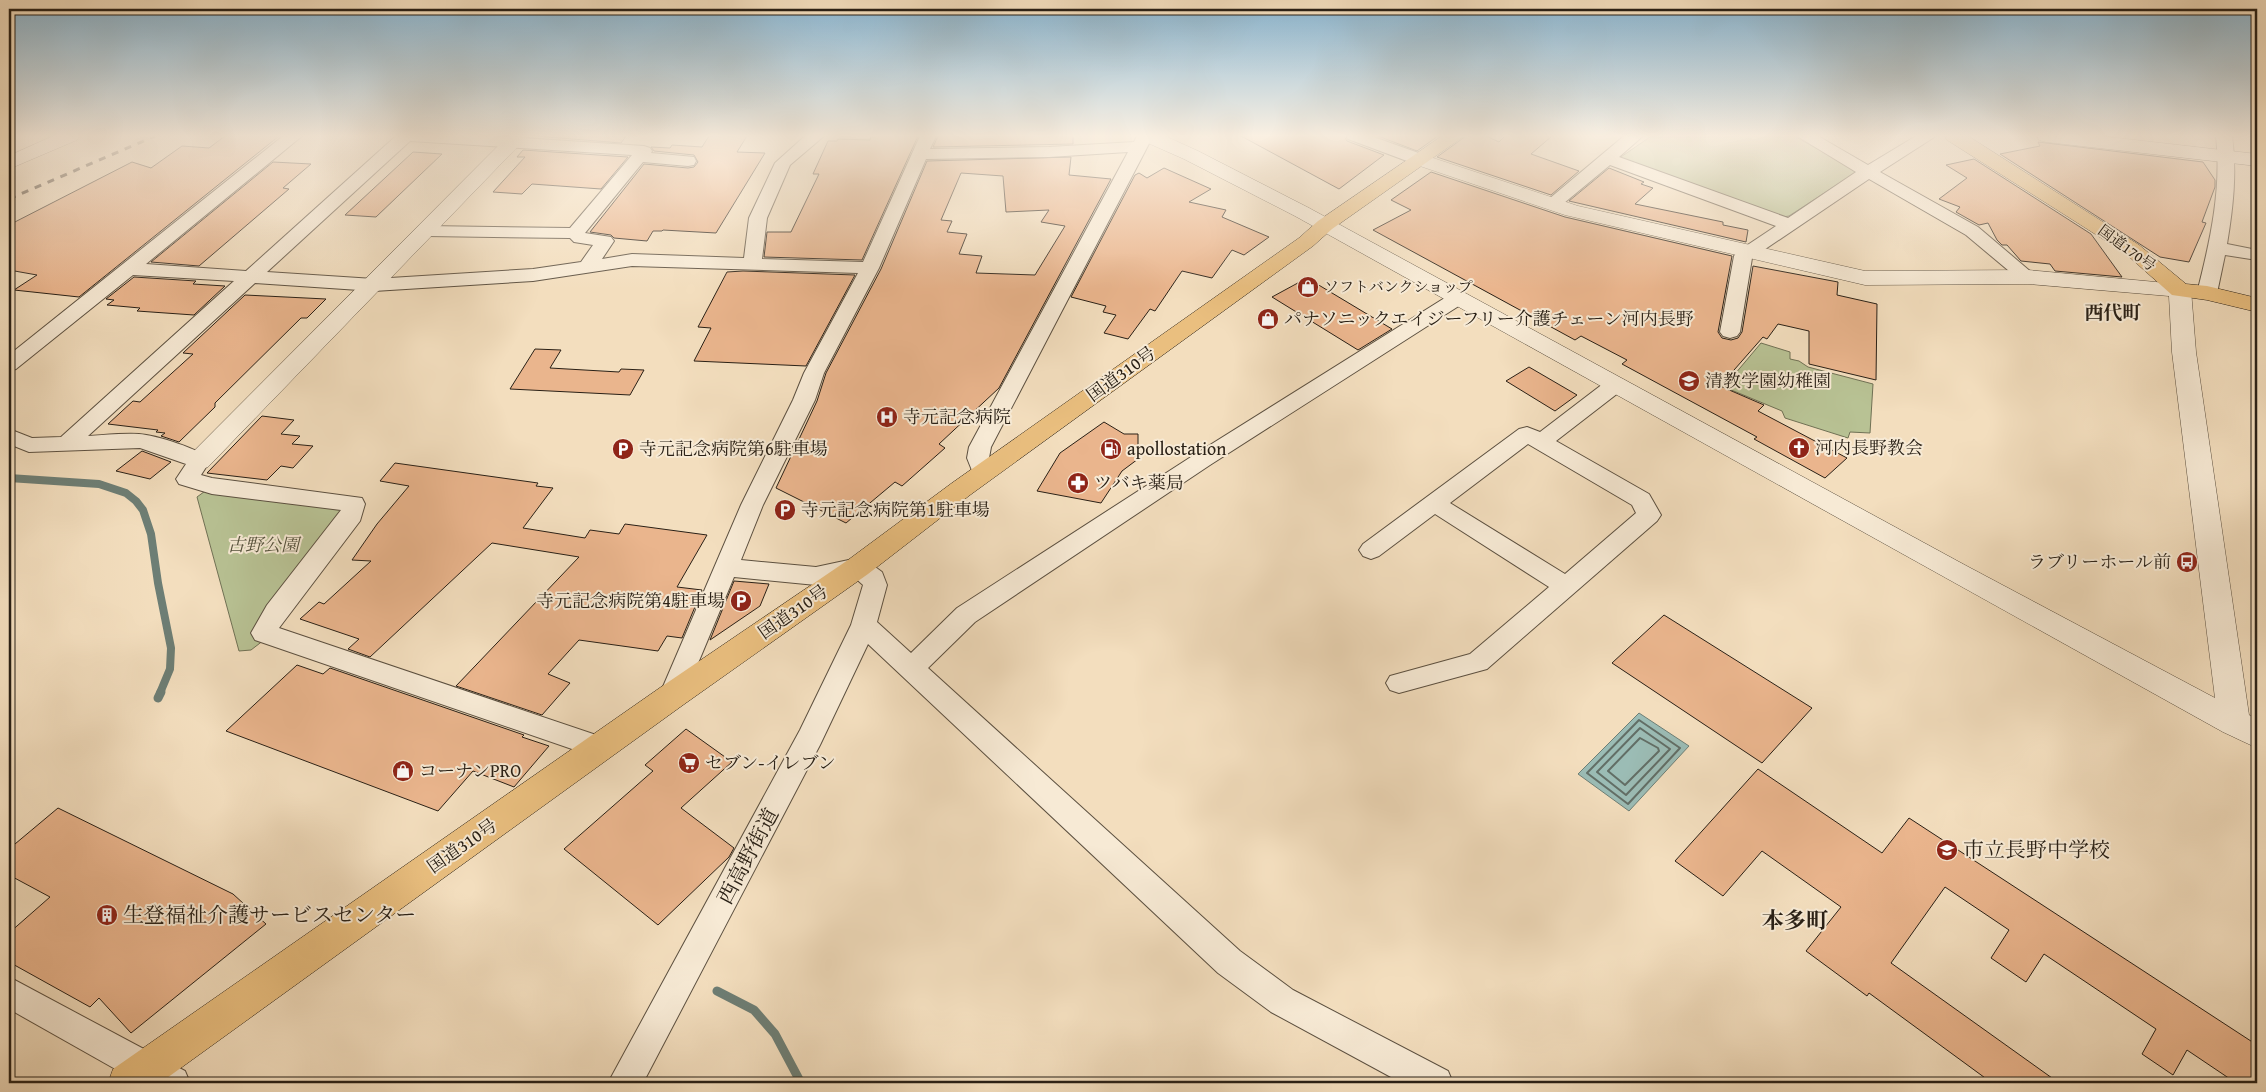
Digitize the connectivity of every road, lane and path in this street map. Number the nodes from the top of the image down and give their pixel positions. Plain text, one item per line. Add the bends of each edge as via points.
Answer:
1 (231, 187) edge
2 (350, 187) edge
3 (470, 187) edge
4 (614, 187) edge
5 (772, 187) edge
6 (906, 187) edge
7 (1119, 187) edge
8 (1251, 187) edge
9 (1382, 187) edge
10 (1501, 187) edge
11 (1574, 187) edge
12 (1686, 187) edge
13 (1845, 187) edge
14 (1894, 187) edge
15 (2034, 187) edge
16 (2225, 187) edge
17 (1552, 204) junction
18 (1788, 224) junction
19 (1325, 226) junction
20 (427, 231) junction
21 (575, 233) junction
22 (2218, 248) junction
23 (1750, 250) junction
24 (2257, 255) edge
25 (752, 264) junction
26 (587, 267) junction
27 (870, 268) junction
28 (129, 269) junction
29 (252, 277) junction
30 (2028, 277) junction
31 (374, 286) junction
32 (2180, 290) junction
33 (2208, 293) junction
34 (1458, 298) junction
35 (2257, 305) edge
36 (1730, 332) dead end
37 (9, 365) edge
38 (1615, 385) junction
39 (9, 436) edge
40 (1541, 442) junction
41 (66, 444) junction
42 (199, 461) junction
43 (983, 473) junction
44 (1434, 502) junction
45 (1371, 550) dead end
46 (725, 567) junction
47 (858, 567) junction
48 (1566, 586) junction
49 (864, 625) junction
50 (911, 669) junction
51 (1399, 683) dead end
52 (672, 696) junction
53 (2234, 723) junction
54 (2257, 735) edge
55 (601, 748) junction
56 (9, 992) edge
57 (150, 1078) edge
58 (625, 1083) edge
59 (1436, 1083) edge

1 - 28 street
2 - 29 street
3 - 20 street
4 - 21 street
5 - 25 street via 758,218
6 - 27 street
7 - 43 street via 980,447 978,458
8 - 19 street
9 - 19 highway, 国道310号
10 - 17 street
11 - 17 street
12 - 18 street
13 - 18 street
14 - 30 street via 1972,231
15 - 32 highway, 国道170号 via 2132,249
16 - 22 street
17 - 23 street via 1572,212
18 - 23 street
19 - 34 street
19 - 43 highway, 国道310号
20 - 21 street
20 - 31 street
21 - 26 street via 580,238 605,241
22 - 24 street
22 - 33 street
23 - 30 street via 1865,278
23 - 36 street via 1743,256
25 - 26 street via 632,260
25 - 27 street
26 - 31 street via 533,275
27 - 46 street via 814,373
28 - 29 street
28 - 37 street
29 - 31 street
29 - 41 street
30 - 32 street
31 - 42 street
32 - 33 highway
32 - 53 street via 2184,352
33 - 35 highway
34 - 38 street
34 - 50 street via 1194,465 974,610
38 - 40 street
38 - 53 street
39 - 41 street via 29,444
40 - 44 street via 1527,434
40 - 48 street via 1641,500 1649,515
41 - 42 street via 140,441
42 - 55 street via 188,479 212,486 354,504 352,515 276,612 264,633
43 - 47 highway, 国道310号
44 - 45 street
44 - 48 street
46 - 47 street via 816,576
46 - 52 street
47 - 49 street, 西高野街道 via 873,578 875,585
47 - 52 highway, 国道310号
48 - 51 street via 1478,662
49 - 50 street
49 - 58 street, 西高野街道 via 806,746
50 - 59 street via 1229,962 1282,1001
52 - 55 highway, 国道310号
53 - 54 street
55 - 57 highway, 国道310号
56 - 57 street

